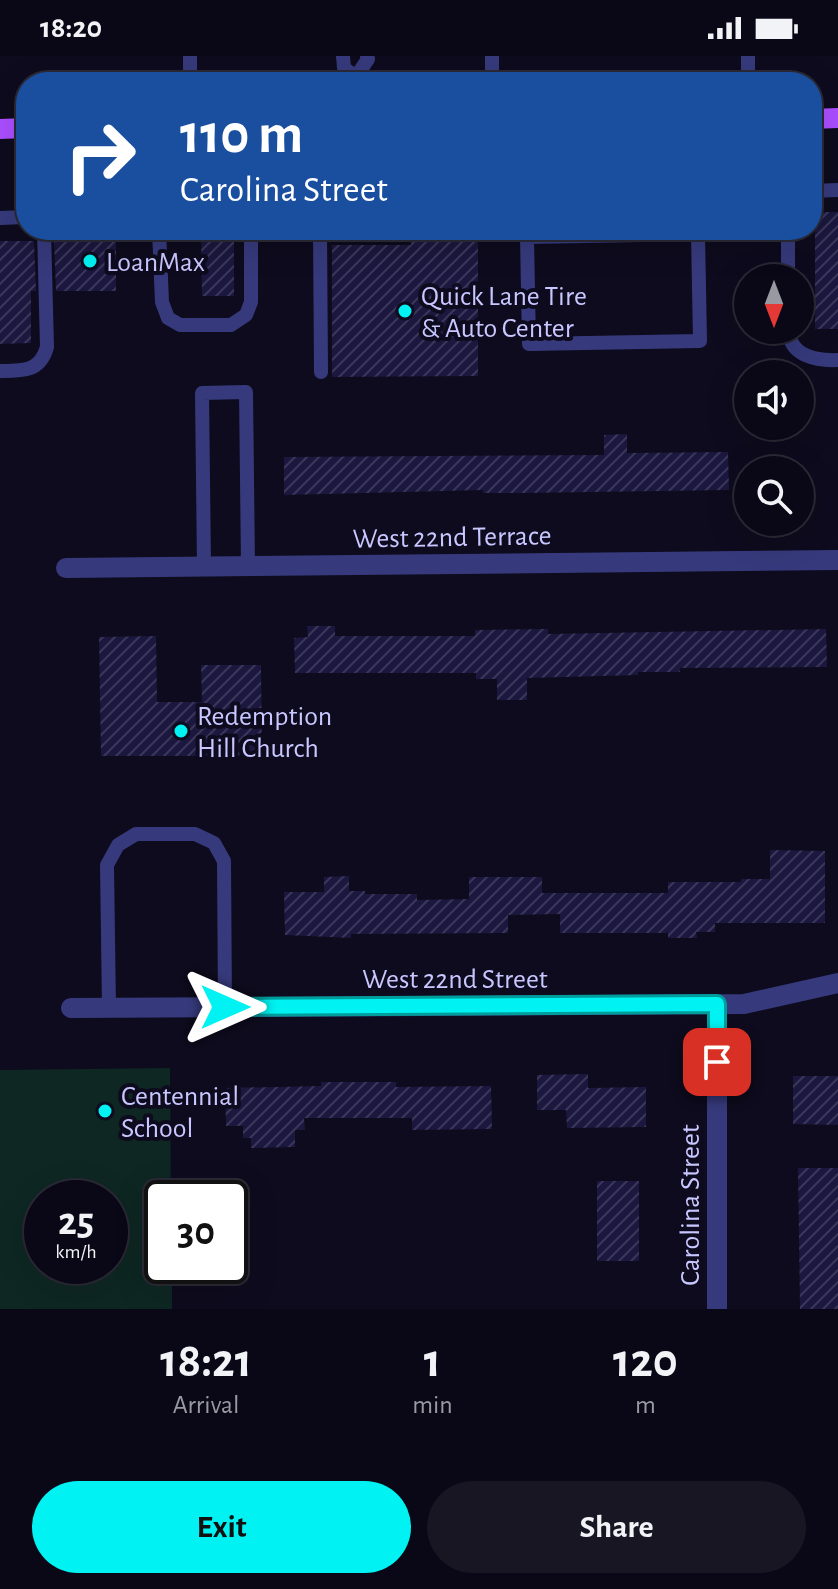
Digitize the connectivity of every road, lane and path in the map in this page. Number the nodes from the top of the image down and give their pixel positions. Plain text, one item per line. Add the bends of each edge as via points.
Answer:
1 (44, 240) edge
2 (159, 240) edge
3 (251, 240) edge
4 (320, 240) edge
5 (527, 240) edge
6 (698, 240) edge
7 (788, 240) edge
8 (788, 264) edge
9 (792, 344) edge
10 (838, 360) edge
11 (0, 371) edge
12 (321, 372) dead end
13 (838, 560) edge
14 (248, 566) junction
15 (204, 567) junction
16 (66, 568) dead end
17 (838, 983) edge
18 (717, 1004) junction
19 (225, 1007) junction
20 (71, 1008) dead end
21 (109, 1008) junction
22 (717, 1309) edge

1 - 11 lane via 44,358 24,371
2 - 3 lane via 162,302 168,318 180,325 231,325 246,315 251,302
4 - 12 lane
5 - 6 lane via 529,344 700,341
7 - 8 lane
9 - 10 lane via 805,356
13 - 14 street, West 22nd Terrace
14 - 15 street, West 22nd Terrace
14 - 15 lane via 246,392 231,392 202,393
15 - 16 street, West 22nd Terrace
17 - 18 street, West 22nd Street via 744,1004
18 - 19 street, West 22nd Street
18 - 22 street, Carolina Street
19 - 21 street, West 22nd Street
19 - 21 lane via 224,861 214,843 195,834 136,834 118,845 107,865
20 - 21 street, West 22nd Street

